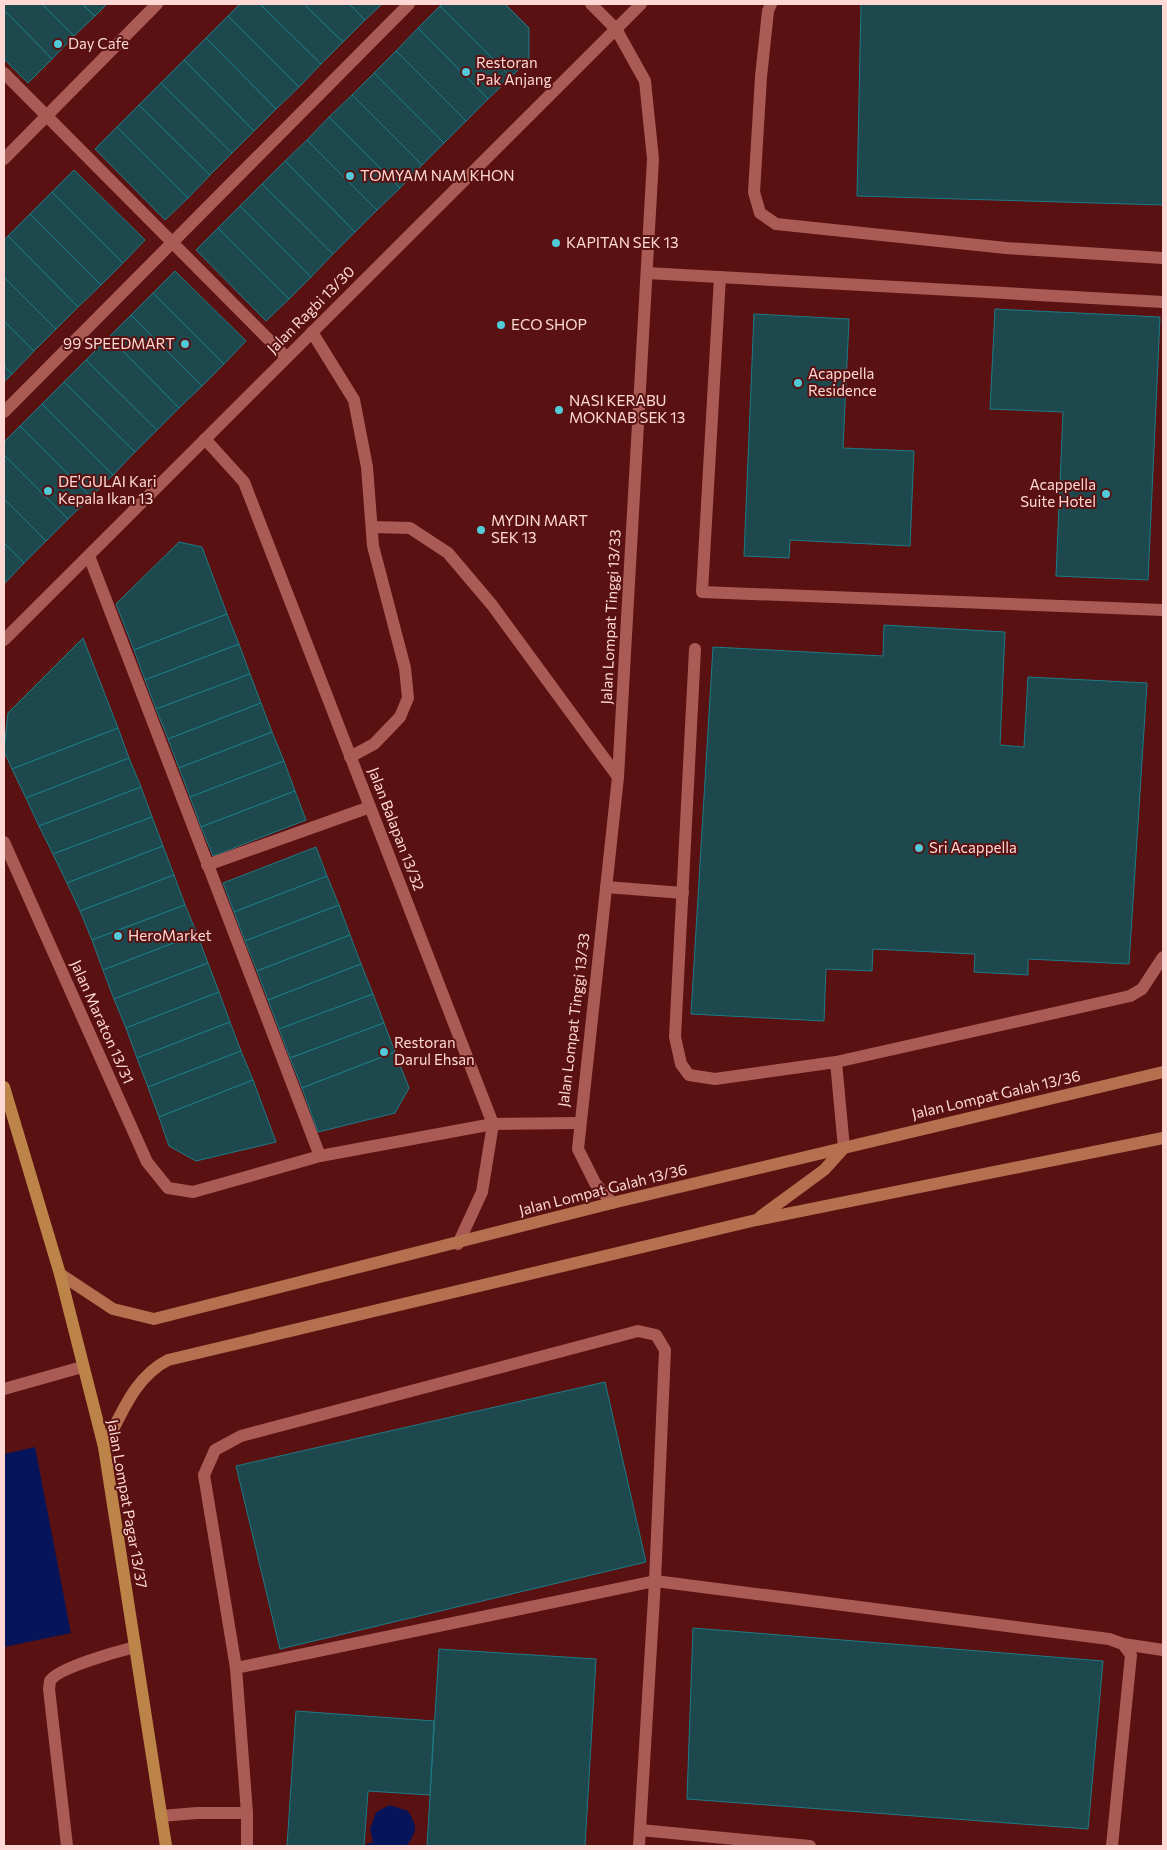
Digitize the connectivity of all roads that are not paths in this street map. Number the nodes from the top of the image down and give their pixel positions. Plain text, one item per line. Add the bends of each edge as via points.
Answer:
1 (157, 4) edge
2 (409, 4) edge
3 (590, 4) edge
4 (641, 4) edge
5 (772, 4) edge
6 (616, 29) junction
7 (4, 72) edge
8 (46, 116) junction
9 (4, 159) edge
10 (172, 242) junction
11 (1163, 258) edge
12 (646, 272) junction
13 (720, 277) junction
14 (1163, 302) edge
15 (312, 332) junction
16 (286, 357) junction
17 (4, 412) edge
18 (205, 439) junction
19 (372, 527) junction
20 (89, 556) junction
21 (1163, 610) edge
22 (4, 640) edge
23 (695, 649) dead end
24 (350, 756) junction
25 (618, 777) junction
26 (370, 807) junction
27 (4, 842) edge
28 (207, 865) junction
29 (606, 886) junction
30 (683, 893) junction
31 (1163, 957) edge
32 (836, 1062) junction
33 (1163, 1072) edge
34 (4, 1087) edge
35 (579, 1123) junction
36 (493, 1124) junction
37 (1163, 1138) edge
38 (844, 1148) junction
39 (320, 1156) junction
40 (612, 1203) junction
41 (756, 1220) junction
42 (458, 1244) junction
43 (60, 1274) junction
44 (82, 1367) junction
45 (4, 1389) edge
46 (104, 1447) junction
47 (655, 1581) junction
48 (1124, 1644) junction
49 (135, 1647) junction
50 (1163, 1650) edge
51 (236, 1668) junction
52 (247, 1813) junction
53 (161, 1816) junction
54 (640, 1830) junction
55 (67, 1846) edge
56 (166, 1846) edge
57 (248, 1846) edge
58 (639, 1846) edge
59 (810, 1846) edge
60 (1112, 1846) edge

1 - 8 street
2 - 10 street
3 - 6 street, Jalan Lompat Tinggi 13/33
4 - 6 street, Jalan Ragbi 13/30
5 - 11 street via 768,11 761,76 754,192 760,212 776,224 1006,248
6 - 12 street, Jalan Lompat Tinggi 13/33 via 644,81 653,159
6 - 15 street, Jalan Ragbi 13/30
7 - 8 street
8 - 9 street
8 - 10 street
10 - 16 street
10 - 17 street
12 - 13 street
12 - 25 street, Jalan Lompat Tinggi 13/33
13 - 14 street
13 - 21 street via 702,592
15 - 16 street, Jalan Ragbi 13/30
15 - 19 street via 354,400 367,467
16 - 18 street, Jalan Ragbi 13/30
18 - 20 street, Jalan Ragbi 13/30
18 - 24 street, Jalan Balapan 13/32 via 244,482
19 - 24 street via 373,546 405,668 408,698 400,717 390,729 374,744
19 - 25 street via 410,528 448,553 492,606
20 - 22 street, Jalan Ragbi 13/30
20 - 28 street
23 - 30 street
24 - 26 street, Jalan Balapan 13/32
25 - 29 street, Jalan Lompat Tinggi 13/33
26 - 28 street
26 - 36 street, Jalan Balapan 13/32
27 - 39 street, Jalan Maraton 13/31 via 147,1162 168,1188 193,1192
28 - 39 street
29 - 30 street
29 - 35 street, Jalan Lompat Tinggi 13/33
30 - 32 street via 675,1037 681,1064 689,1075 715,1079
31 - 32 street via 1142,989 1130,996
32 - 38 street
33 - 38 street, Jalan Lompat Galah 13/36
34 - 43 main road, Jalan Lompat Pagar 13/37
35 - 36 street
35 - 40 street, Jalan Lompat Tinggi 13/33 via 578,1148 595,1184
36 - 39 street
36 - 42 street via 482,1192
37 - 41 street
38 - 40 street, Jalan Lompat Galah 13/36
38 - 41 street via 824,1170
40 - 42 street, Jalan Lompat Galah 13/36
41 - 46 street via 168,1360 141,1380
42 - 43 street, Jalan Lompat Galah 13/36 via 154,1319 113,1309
43 - 44 main road, Jalan Lompat Pagar 13/37
44 - 45 street
44 - 46 main road, Jalan Lompat Pagar 13/37
46 - 49 main road, Jalan Lompat Pagar 13/37
47 - 48 street via 1109,1639
47 - 51 street
47 - 51 street via 665,1350 656,1335 638,1331 240,1436 215,1450 204,1475
47 - 54 street
48 - 50 street
48 - 60 street via 1131,1655
49 - 53 main road, Jalan Lompat Pagar 13/37
49 - 55 street via 57,1674 50,1682
51 - 52 street
52 - 53 street
52 - 57 street
53 - 56 main road, Jalan Lompat Pagar 13/37
54 - 58 street
54 - 59 street

